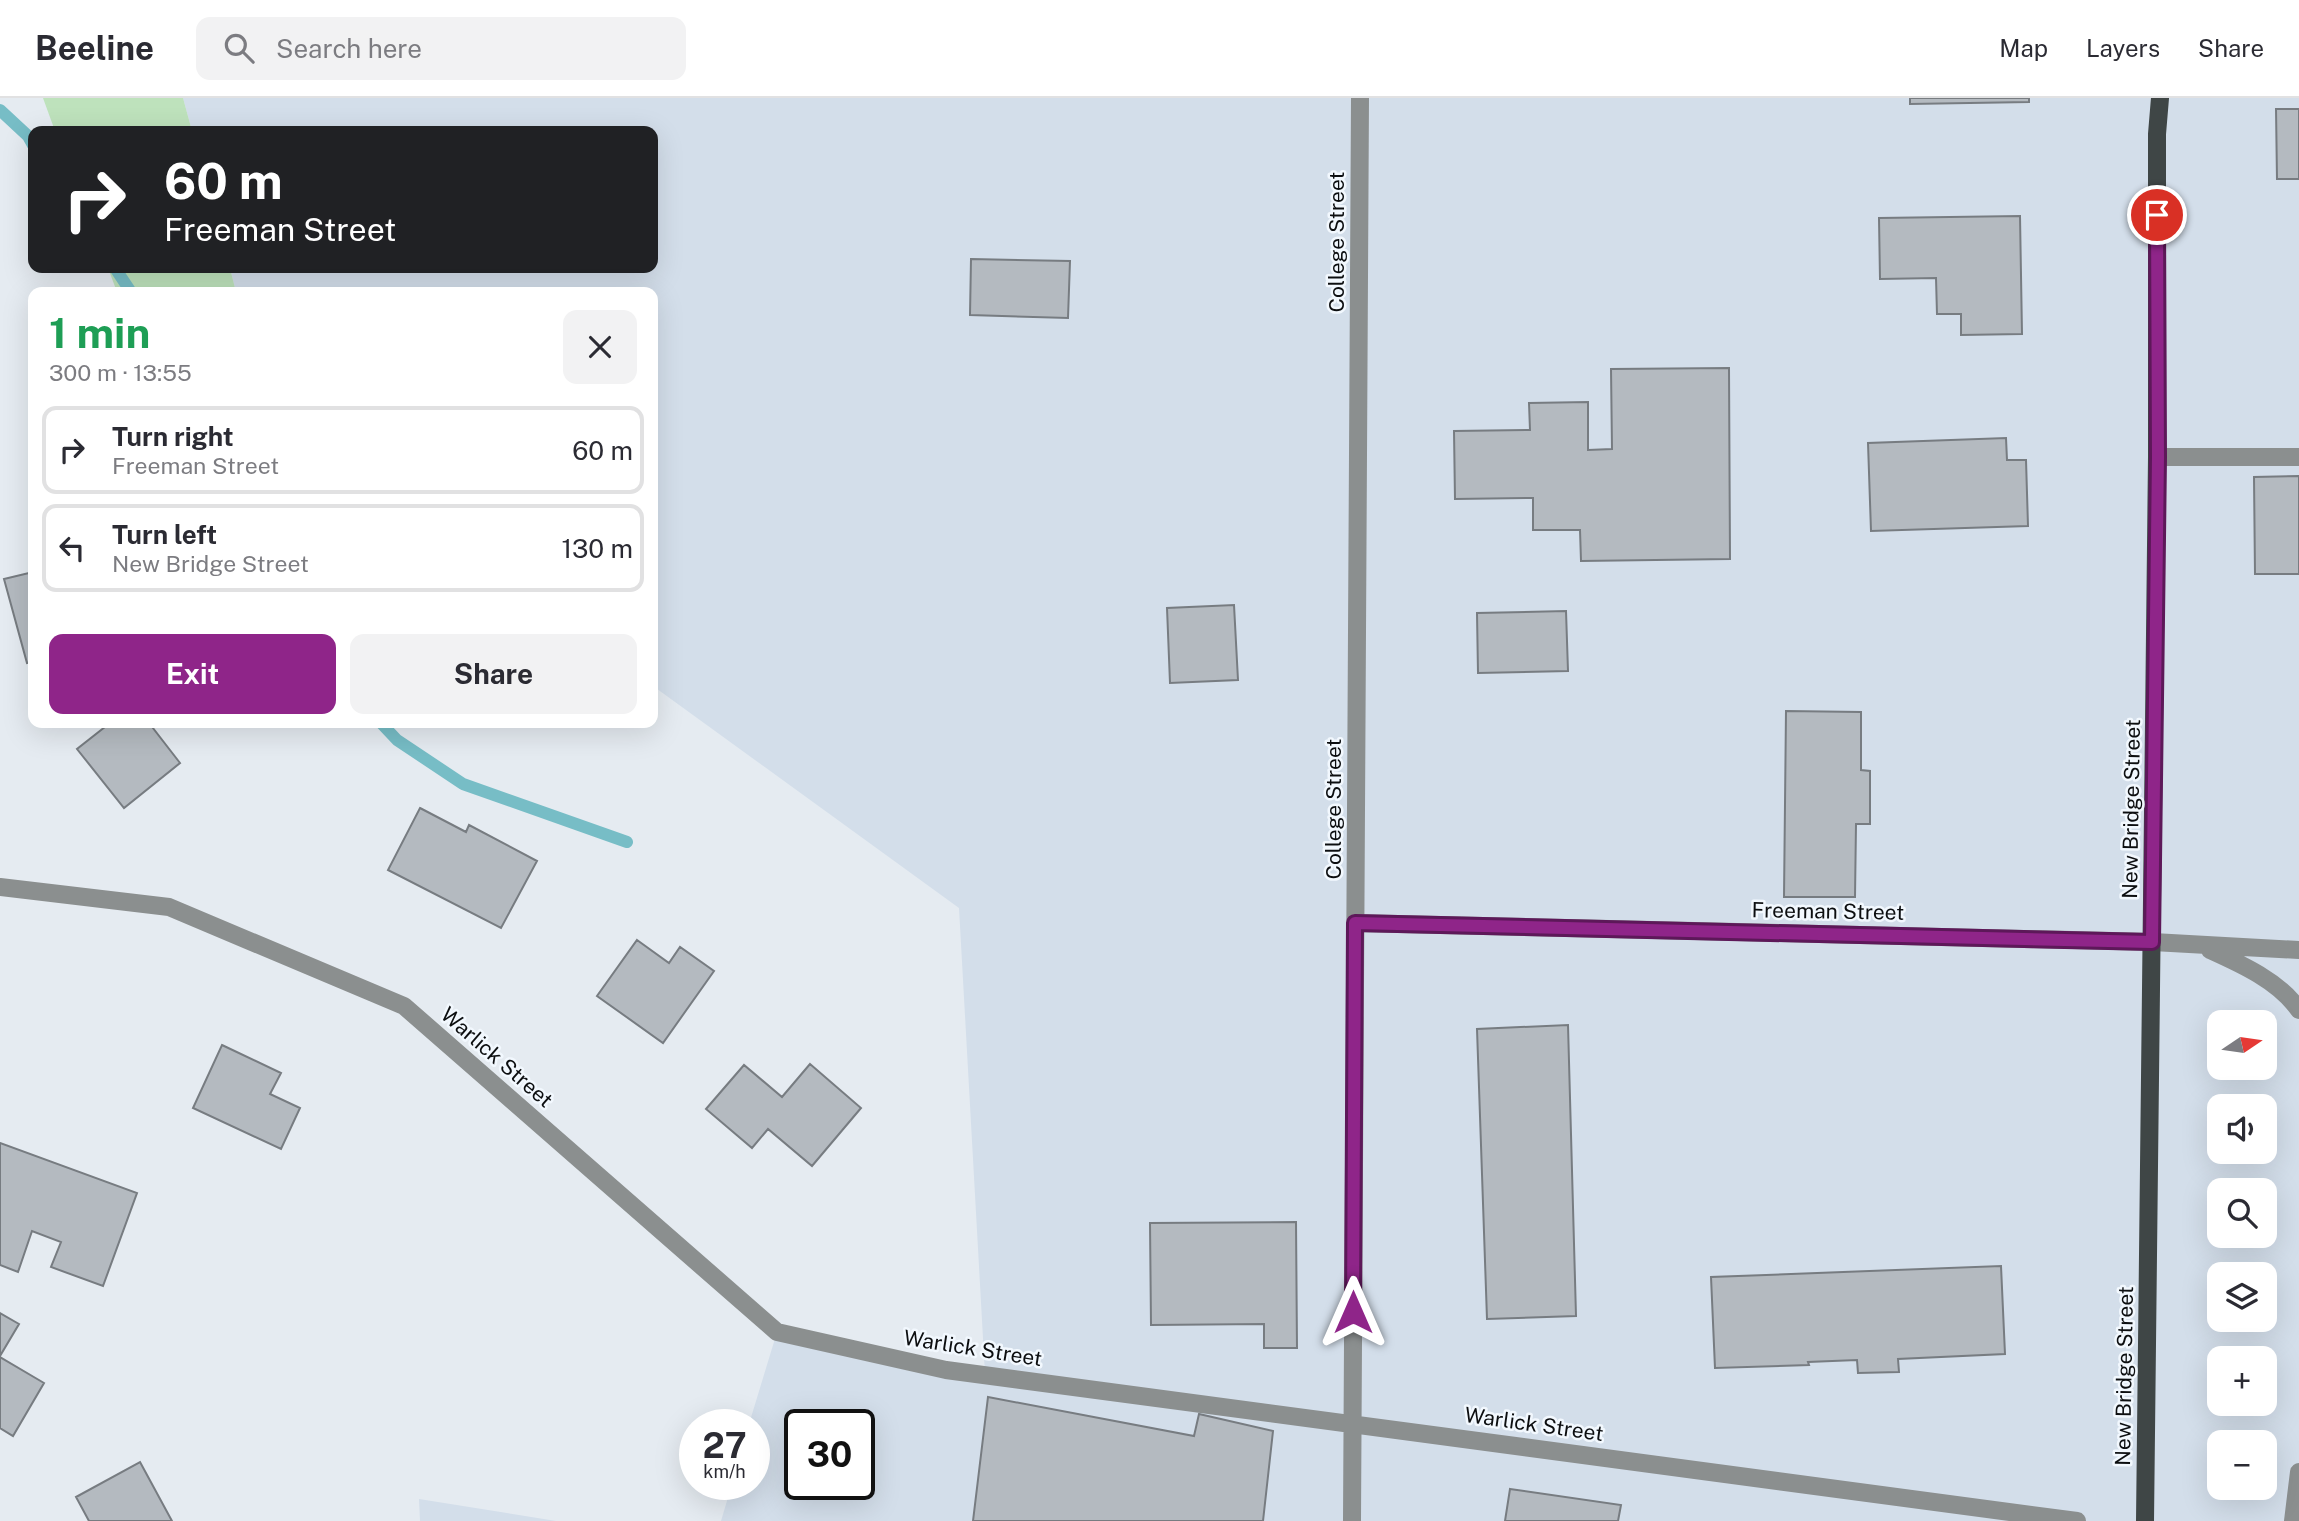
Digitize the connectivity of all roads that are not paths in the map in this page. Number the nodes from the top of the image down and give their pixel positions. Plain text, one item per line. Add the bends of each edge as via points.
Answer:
1 (1360, 98) edge
2 (2160, 98) edge
3 (2158, 457) junction
4 (2299, 457) edge
5 (0, 887) edge
6 (1355, 923) junction
7 (2152, 942) junction
8 (2198, 944) junction
9 (2299, 950) edge
10 (2299, 1010) edge
11 (1353, 1423) junction
12 (2299, 1472) edge
13 (1352, 1521) edge
14 (2077, 1521) edge
15 (2145, 1521) edge
16 (2293, 1521) edge

1 - 6 street, College Street
2 - 3 main road, New Bridge Street
3 - 4 street
3 - 7 main road, New Bridge Street
5 - 11 street, Warlick Street via 169,907 404,1006 777,1332 946,1370
6 - 7 street, Freeman Street
6 - 11 street, College Street
7 - 8 street, Freeman Street
7 - 15 main road, New Bridge Street
8 - 9 street, Freeman Street
8 - 10 street via 2244,965
11 - 13 street, College Street
11 - 14 street, Warlick Street
12 - 16 street

